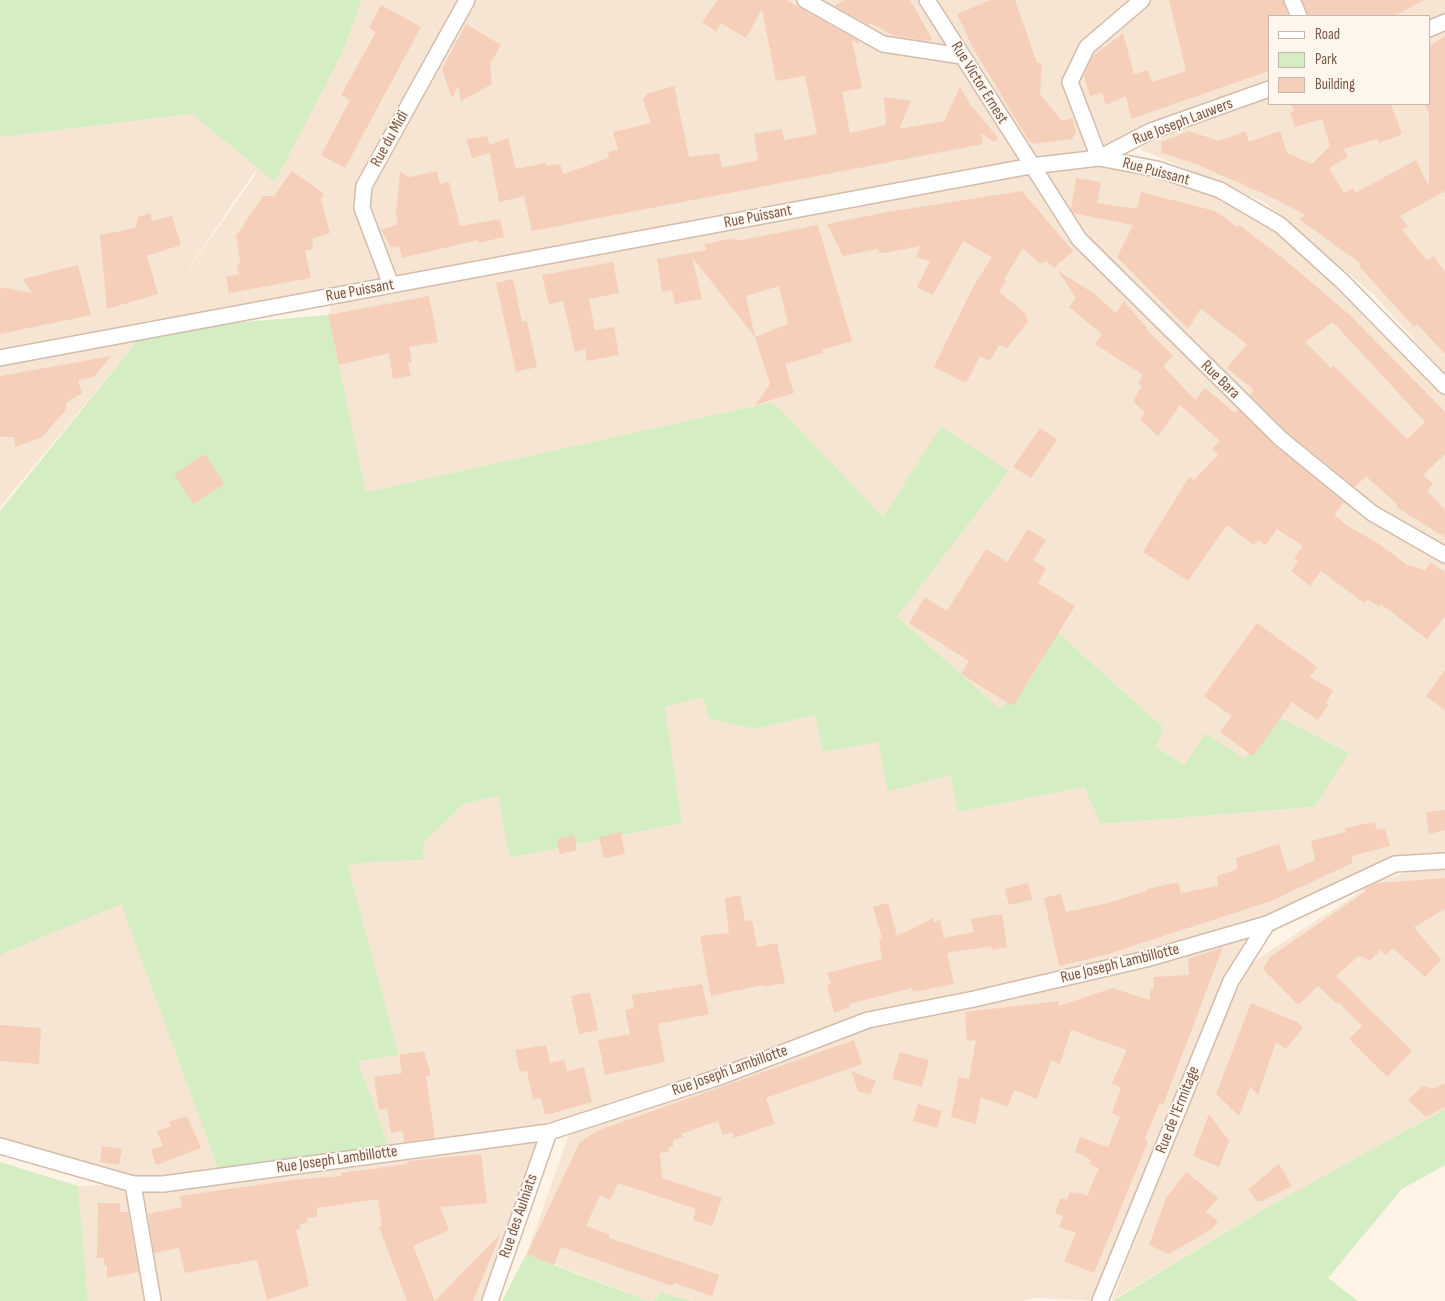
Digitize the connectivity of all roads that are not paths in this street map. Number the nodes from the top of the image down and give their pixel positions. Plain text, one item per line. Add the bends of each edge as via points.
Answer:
1 (467, 0) edge
2 (805, 0) edge
3 (926, 0) edge
4 (1142, 0) edge
5 (1292, 0) edge
6 (1299, 15) edge
7 (1445, 22) edge
8 (1430, 29) edge
9 (962, 56) junction
10 (1268, 89) edge
11 (1099, 158) junction
12 (1031, 166) junction
13 (391, 285) junction
14 (0, 358) edge
15 (1445, 386) edge
16 (1445, 555) edge
17 (1445, 861) edge
18 (1267, 924) junction
19 (549, 1132) junction
20 (0, 1146) edge
21 (133, 1184) junction
22 (152, 1301) edge
23 (490, 1301) edge
24 (1100, 1301) edge

1 - 13 street, Rue du Midi via 364,186 362,208
2 - 9 street via 882,44
3 - 9 street, Rue Victor Ernest
4 - 11 street via 1087,47 1070,82
5 - 6 street
7 - 8 street
9 - 12 street, Rue Victor Ernest
10 - 11 street, Rue Joseph Lauwers via 1151,130
11 - 12 street, Rue Puissant
11 - 15 street, Rue Puissant via 1157,169 1220,190 1280,225 1342,281
12 - 13 street, Rue Puissant
12 - 16 street, Rue Bara via 1079,238 1281,439 1372,513
13 - 14 street, Rue Puissant
17 - 18 street, Rue Joseph Lambillotte via 1395,864
18 - 19 street, Rue Joseph Lambillotte via 1146,959 868,1020 719,1077
18 - 24 street, Rue de l'Ermitage via 1231,982
19 - 21 street, Rue Joseph Lambillotte via 163,1184
19 - 23 street, Rue des Aulniats
20 - 21 street, Rue Joseph Lambillotte
21 - 22 street

